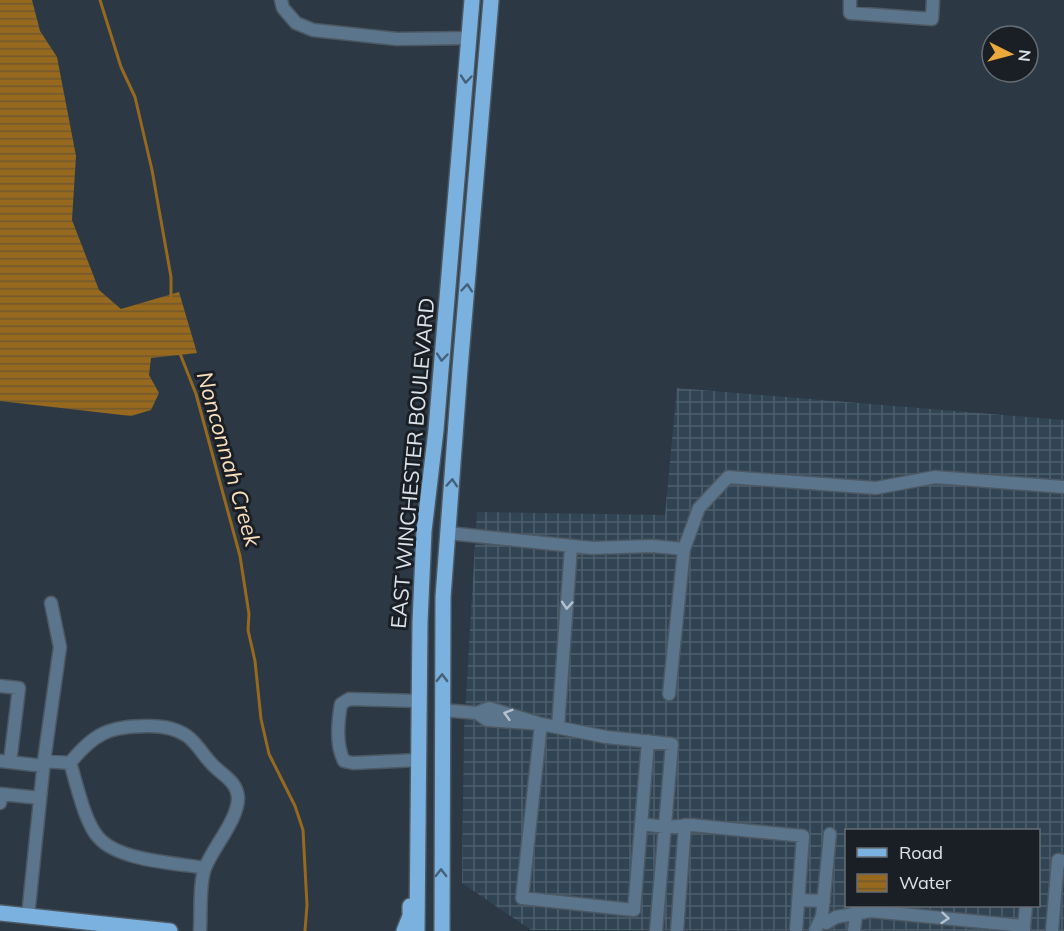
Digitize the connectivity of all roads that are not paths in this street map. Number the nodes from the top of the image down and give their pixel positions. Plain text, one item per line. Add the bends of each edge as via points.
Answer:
1 (281, 0) edge
2 (472, 0) edge
3 (491, 0) edge
4 (850, 0) edge
5 (933, 0) edge
6 (469, 38) junction
7 (1064, 487) edge
8 (448, 533) junction
9 (571, 547) junction
10 (684, 549) junction
11 (51, 603) dead end
12 (0, 686) edge
13 (669, 694) dead end
14 (419, 700) junction
15 (442, 710) junction
16 (541, 724) junction
17 (558, 727) junction
18 (648, 741) junction
19 (418, 760) junction
20 (5, 761) edge
21 (44, 763) junction
22 (70, 763) junction
23 (417, 787) junction
24 (0, 796) edge
25 (40, 798) junction
26 (641, 824) junction
27 (686, 825) junction
28 (665, 827) junction
29 (830, 834) dead end
30 (1064, 861) edge
31 (205, 868) junction
32 (798, 900) junction
33 (824, 901) junction
34 (1026, 907) edge
35 (856, 910) edge
36 (0, 913) edge
37 (28, 916) junction
38 (825, 923) edge
39 (1002, 927) edge
40 (1024, 928) edge
41 (170, 931) edge
42 (200, 931) edge
43 (404, 931) edge
44 (417, 931) edge
45 (424, 931) edge
46 (442, 931) edge
47 (656, 931) edge
48 (677, 931) edge
49 (796, 931) edge
50 (815, 931) edge
51 (854, 931) edge
52 (1052, 931) edge

1 - 6 street via 296,23 313,30 398,39
2 - 6 main road, EAST WINCHESTER BOULEVARD
8 -> 3 main road, EAST WINCHESTER BOULEVARD
4 - 5 street via 849,13 932,20
6 -> 14 main road, EAST WINCHESTER BOULEVARD via 424,531
7 - 10 street via 934,477 876,488 728,477 699,508
8 - 9 street
15 -> 8 main road, EAST WINCHESTER BOULEVARD
9 - 10 street
9 -> 17 street
10 - 13 street
11 - 21 street via 60,647
12 - 20 street via 19,688
14 - 15 main road
14 - 19 main road, EAST WINCHESTER BOULEVARD
14 - 19 street via 349,699 341,704 339,717 340,754 344,761
15 - 16 street via 477,713 487,720
46 -> 15 main road, EAST WINCHESTER BOULEVARD
16 - 17 street
16 - 26 street via 522,898 634,910
17 - 18 street
18 - 26 street
18 - 28 street via 672,744
19 - 23 main road, EAST WINCHESTER BOULEVARD
20 - 21 street
21 - 22 street
21 - 25 street
22 - 31 street via 98,837 130,855
22 - 31 street via 88,744 112,729 160,726 189,736 233,782 238,795 237,807
23 - 43 main road via 413,794 410,916
23 - 44 main road, EAST WINCHESTER BOULEVARD
23 - 45 main road via 425,838
24 - 25 street
25 - 37 street
26 - 28 street
27 - 28 street
27 - 32 street via 803,836
27 - 48 street
28 - 47 street
29 - 33 street
30 - 52 street via 1058,860
31 - 42 street
32 - 33 street
32 - 49 street
33 - 38 street
34 - 40 street
35 - 38 street
35 -> 39 street
35 - 51 street
36 - 37 main road
37 - 41 main road
38 - 50 street
39 - 40 street

